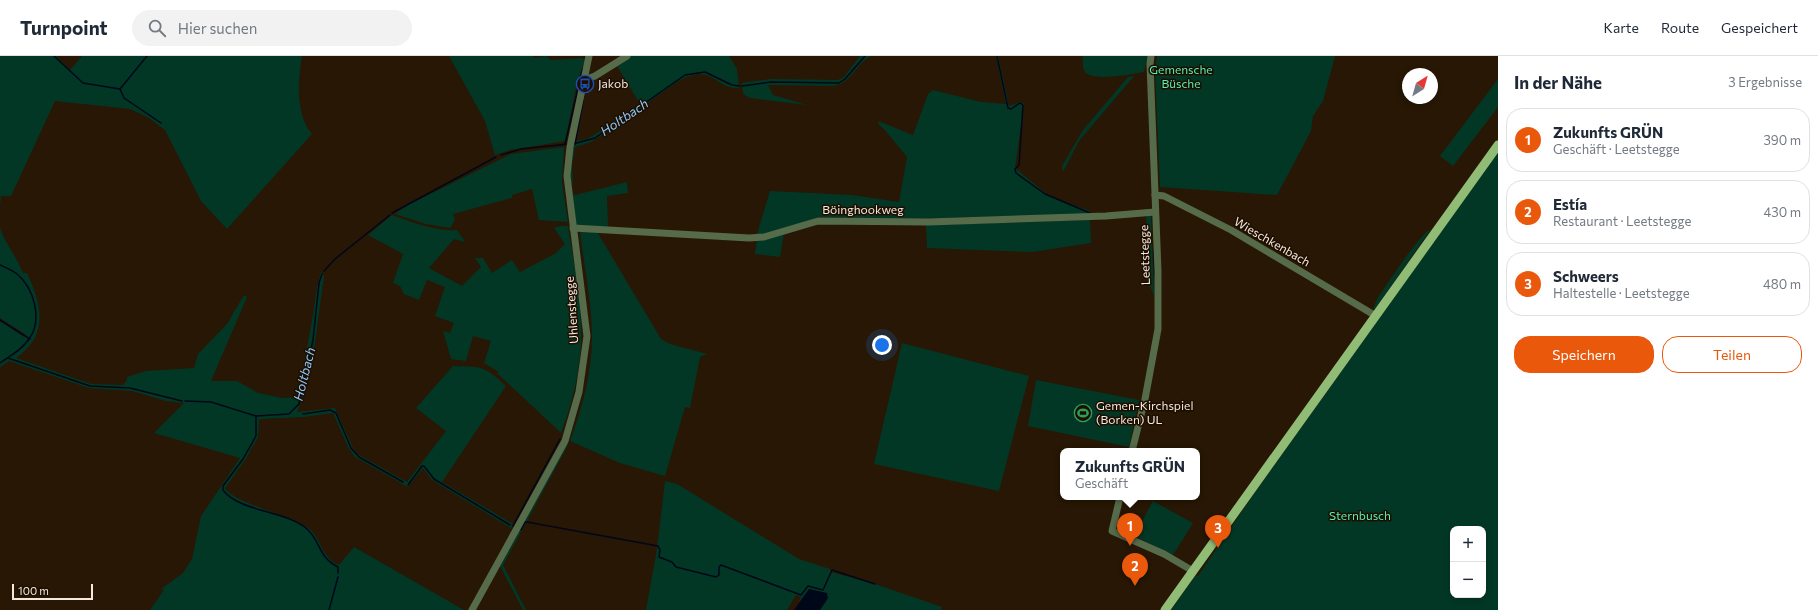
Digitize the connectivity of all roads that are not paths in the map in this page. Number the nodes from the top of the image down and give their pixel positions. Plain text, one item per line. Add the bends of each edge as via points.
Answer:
1 (589, 56) edge
2 (627, 56) edge
3 (1151, 56) edge
4 (584, 80) junction
5 (1498, 145) edge
6 (1155, 195) junction
7 (1155, 212) junction
8 (573, 228) junction
9 (1376, 316) junction
10 (1133, 448) edge
11 (1119, 500) edge
12 (1193, 571) junction
13 (472, 610) edge
14 (1165, 610) edge

1 - 4 street, Uhlenstegge
2 - 4 street
3 - 6 street, Leetstegge
4 - 8 street, Uhlenstegge via 570,144 567,176
5 - 9 main road
6 - 7 street, Leetstegge
6 - 9 street, Wieschkenbach via 1164,196 1231,230
7 - 8 street, Böinghookweg via 936,222 818,221 764,237 749,238
7 - 10 street, Leetstegge via 1158,329 1146,399
8 - 13 street, Uhlenstegge via 587,336 579,392 565,441
9 - 12 main road
11 - 12 street via 1112,531 1164,554
12 - 14 main road

